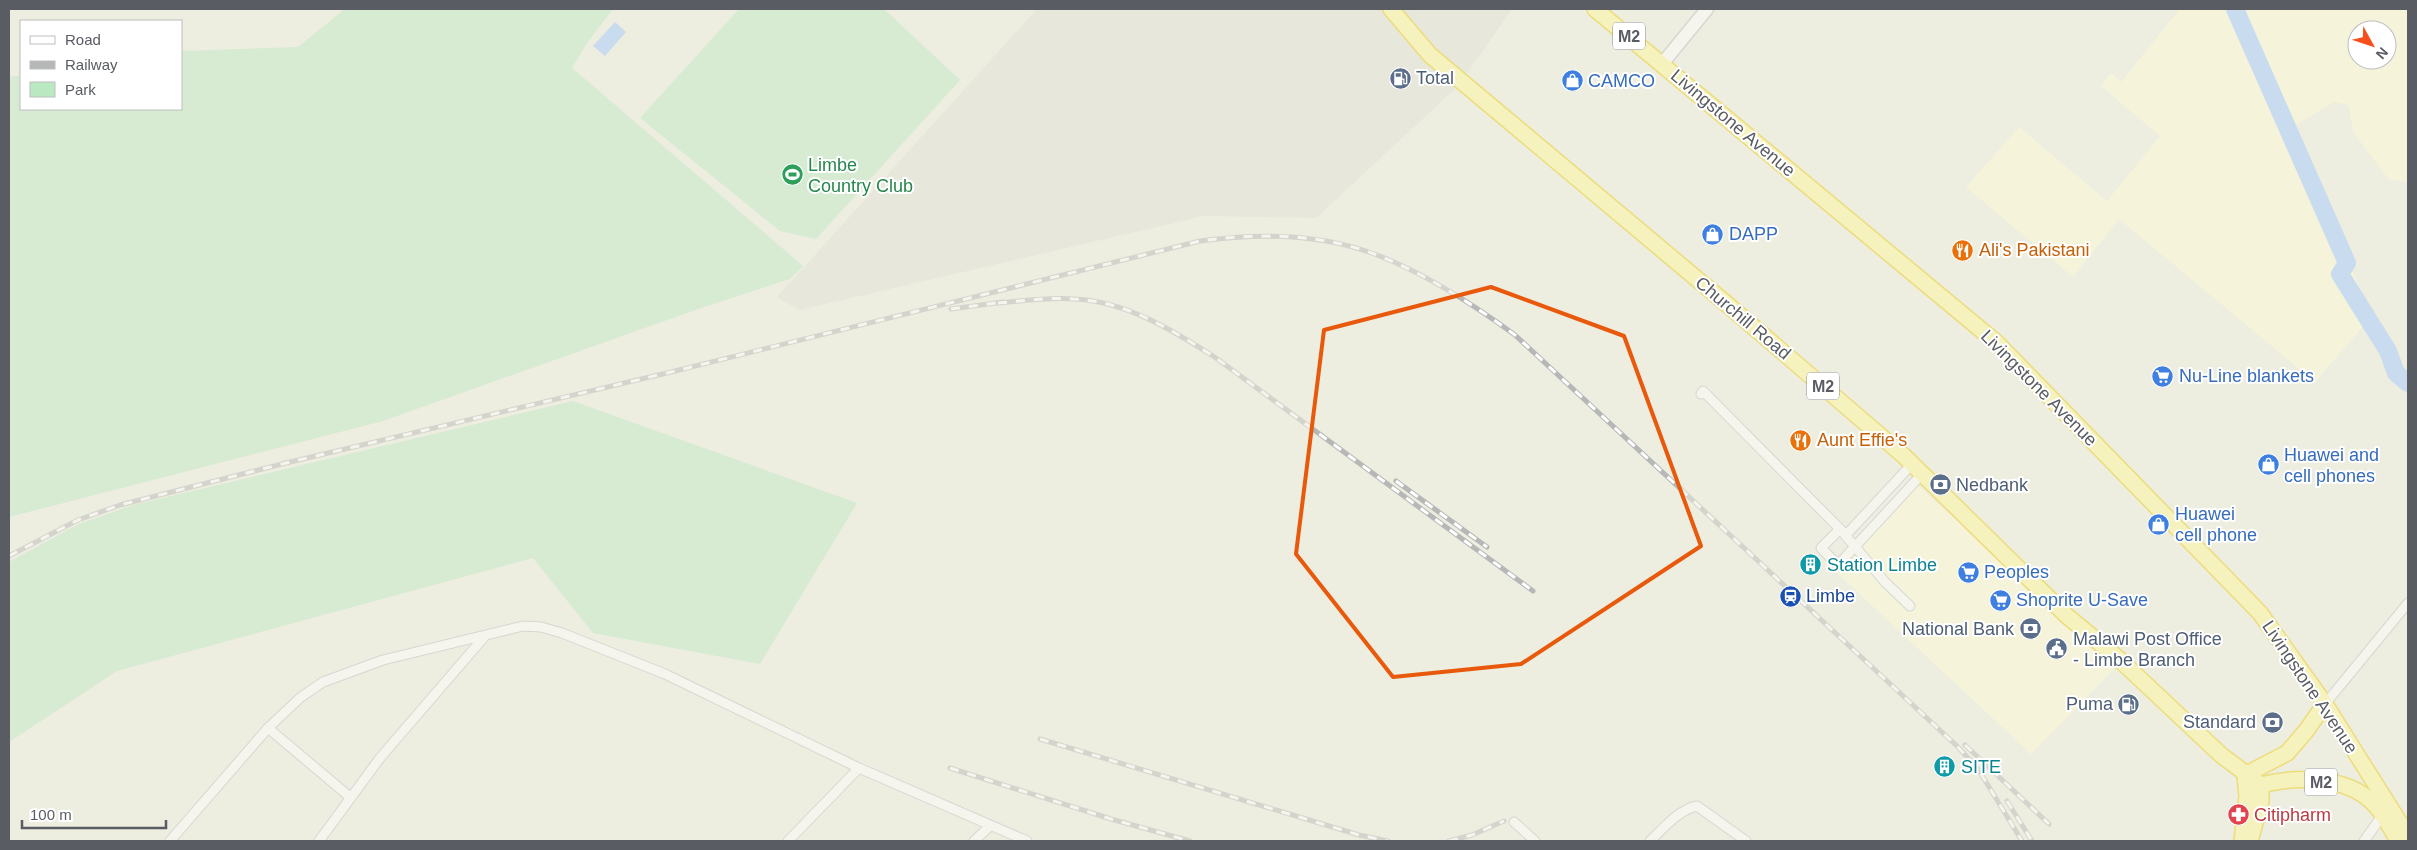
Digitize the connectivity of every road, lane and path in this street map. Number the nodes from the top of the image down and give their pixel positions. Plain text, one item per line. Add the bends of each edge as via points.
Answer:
1 (1391, 9) edge
2 (1595, 9) edge
3 (1707, 9) edge
4 (1662, 64) junction
5 (1701, 394) dead end
6 (1917, 469) junction
7 (1875, 503) junction
8 (1886, 513) junction
9 (1843, 532) junction
10 (1856, 547) junction
11 (2408, 603) edge
12 (1910, 606) dead end
13 (485, 636) junction
14 (2325, 704) junction
15 (268, 728) junction
16 (2287, 753) junction
17 (2362, 765) junction
18 (859, 768) junction
19 (2245, 775) junction
20 (2295, 779) junction
21 (2261, 785) junction
22 (2346, 785) junction
23 (350, 796) junction
24 (2379, 810) junction
25 (1514, 822) dead end
26 (990, 826) junction
27 (2408, 836) edge
28 (170, 841) edge
29 (319, 841) edge
30 (788, 841) edge
31 (974, 841) edge
32 (1027, 841) edge
33 (1535, 841) edge
34 (1650, 841) edge
35 (1746, 841) edge
36 (2242, 841) edge
37 (2250, 841) edge
38 (2364, 841) edge
39 (2398, 841) edge

1 - 6 highway, Churchill Road / M2 via 1430,55 1714,293
2 - 4 highway, Livingstone Avenue / M2
3 - 4 main road
4 - 14 highway, Livingstone Avenue / M2 via 1997,343 2260,613
5 - 9 street via 1704,391
6 - 7 street
6 - 8 street
6 - 19 highway, Churchill Road / M2 via 2067,616
7 - 8 street
7 - 9 street
8 - 10 street
9 - 10 street
9 - 10 street via 1821,548 1838,565
10 - 12 street
11 - 14 street
13 - 15 street via 345,672 301,697
13 - 18 street via 523,626 562,633 665,674
13 - 23 street
14 - 16 highway, M2
14 - 17 highway, Livingstone Avenue / M2
15 - 23 street
15 - 28 street
16 - 19 highway, M2
16 - 20 highway via 2288,767
17 - 22 highway
17 - 27 highway, Livingstone Avenue / M2
18 - 26 street
18 - 30 street
19 - 21 highway, M2
19 - 36 highway
20 - 21 highway, M2
20 - 22 highway, M2
21 - 37 highway via 2261,801
22 - 24 highway, M2 via 2362,792
23 - 29 street
24 - 38 street
24 - 39 highway, M2
25 - 33 street
26 - 31 street
26 - 32 street
34 - 35 street via 1680,813 1697,806

